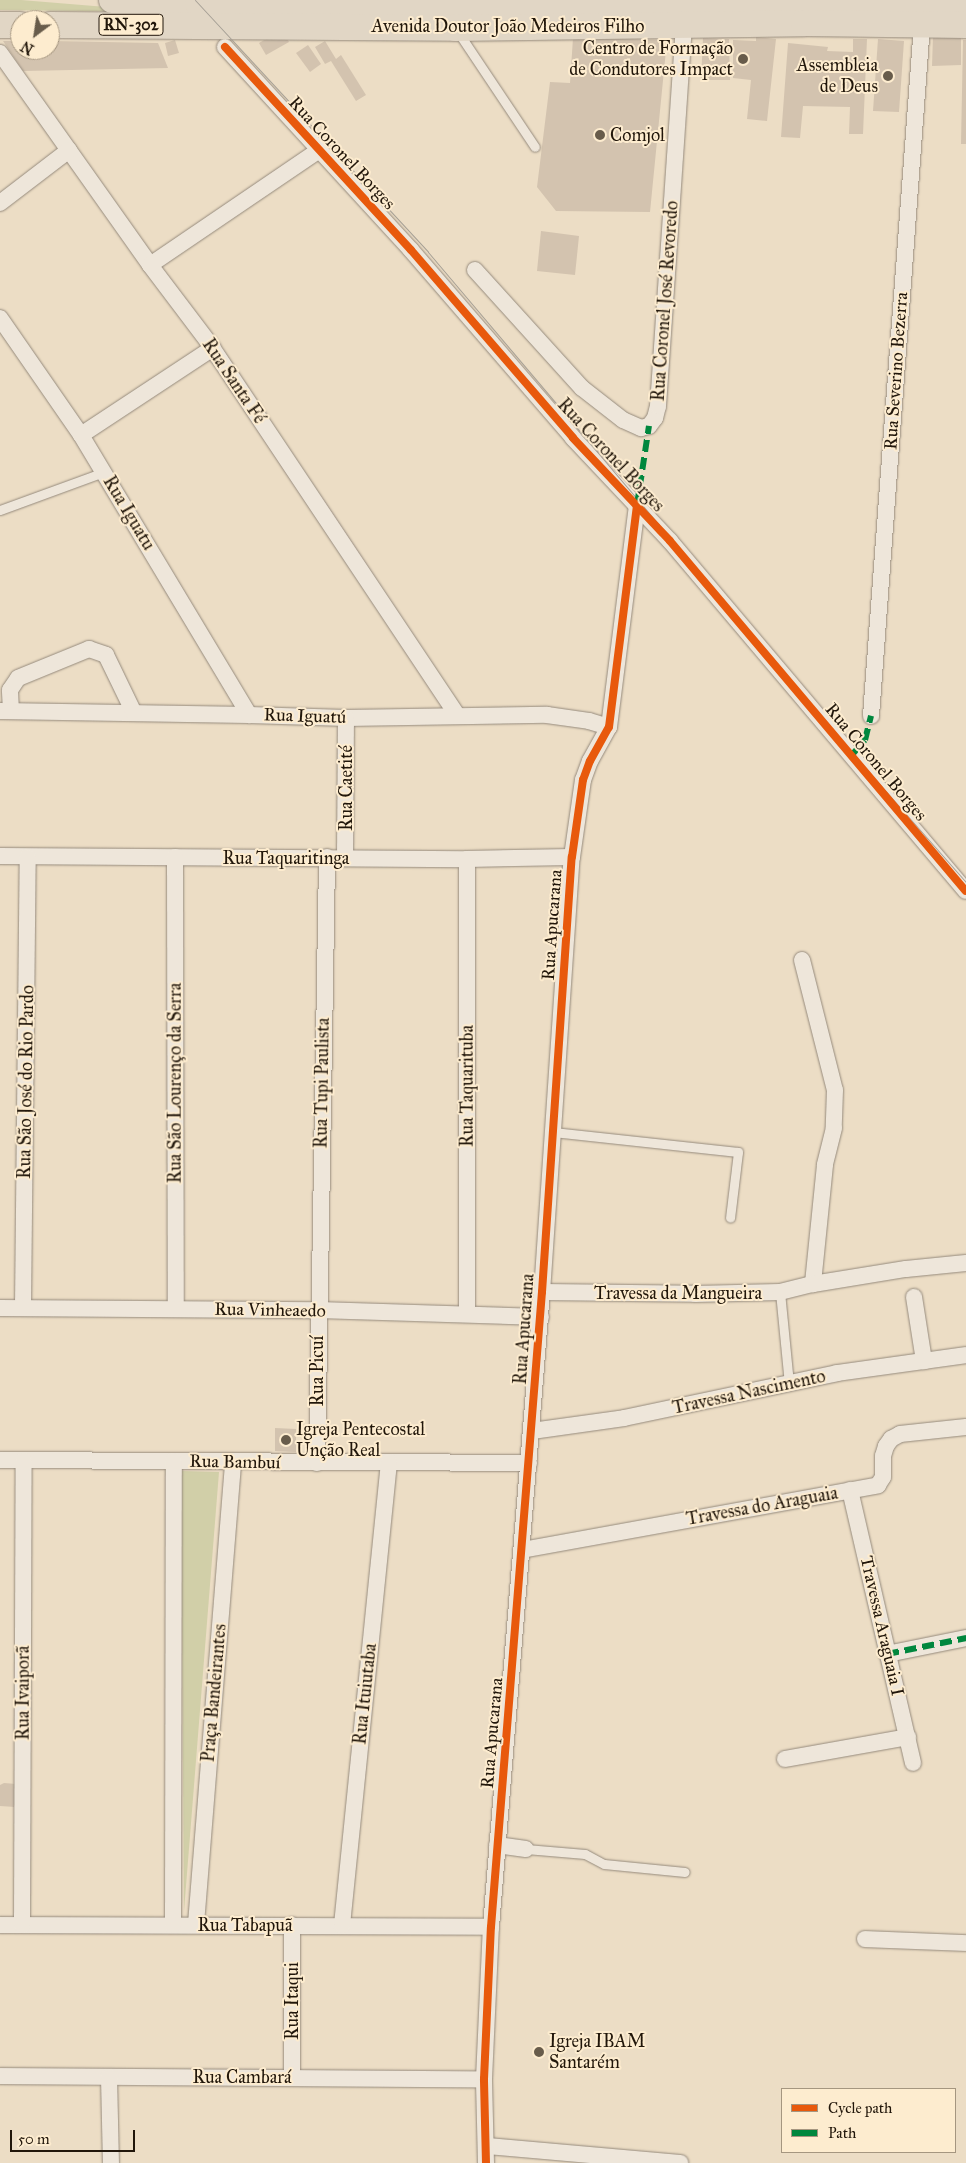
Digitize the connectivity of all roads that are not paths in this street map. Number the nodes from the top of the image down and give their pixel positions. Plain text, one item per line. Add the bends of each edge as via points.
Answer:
1 (112, 0) edge
2 (439, 1) edge
3 (598, 1) edge
4 (299, 2) edge
5 (328, 2) edge
6 (742, 2) edge
7 (776, 2) edge
8 (834, 2) edge
9 (966, 4) edge
10 (929, 10) edge
11 (60, 25) edge
12 (684, 25) junction
13 (966, 25) edge
14 (456, 28) junction
15 (225, 47) dead end
16 (0, 53) edge
17 (535, 146) dead end
18 (69, 150) junction
19 (319, 150) junction
20 (0, 203) edge
21 (150, 265) junction
22 (475, 270) dead end
23 (0, 318) edge
24 (212, 348) junction
25 (82, 434) junction
26 (104, 472) junction
27 (637, 505) junction
28 (0, 510) edge
29 (5, 711) edge
30 (134, 713) junction
31 (249, 714) junction
32 (458, 716) junction
33 (871, 716) dead end
34 (346, 718) junction
35 (609, 727) junction
36 (0, 856) edge
37 (28, 857) junction
38 (326, 857) junction
39 (572, 857) junction
40 (175, 858) junction
41 (345, 858) junction
42 (467, 859) junction
43 (966, 891) edge
44 (802, 960) dead end
45 (553, 1132) junction
46 (730, 1218) dead end
47 (966, 1263) edge
48 (813, 1284) junction
49 (542, 1292) junction
50 (780, 1292) junction
51 (914, 1297) dead end
52 (0, 1308) edge
53 (23, 1308) junction
54 (176, 1308) junction
55 (318, 1310) junction
56 (466, 1314) junction
57 (540, 1317) junction
58 (966, 1355) edge
59 (924, 1361) junction
60 (790, 1384) junction
61 (966, 1427) edge
62 (532, 1431) junction
63 (0, 1460) edge
64 (24, 1461) junction
65 (174, 1461) junction
66 (233, 1461) junction
67 (389, 1462) junction
68 (317, 1463) junction
69 (529, 1463) junction
70 (850, 1490) junction
71 (522, 1550) junction
72 (966, 1638) edge
73 (887, 1654) junction
74 (908, 1737) junction
75 (785, 1759) dead end
76 (913, 1763) dead end
77 (497, 1845) junction
78 (526, 1848) joint
79 (685, 1872) dead end
80 (173, 1924) junction
81 (196, 1924) junction
82 (0, 1925) edge
83 (22, 1925) junction
84 (292, 1925) junction
85 (342, 1925) junction
86 (491, 1927) junction
87 (865, 1939) dead end
88 (966, 1943) edge
89 (0, 2076) edge
90 (292, 2077) junction
91 (109, 2078) junction
92 (484, 2079) junction
93 (487, 2146) junction
94 (111, 2163) edge
95 (486, 2163) edge
96 (680, 2163) edge

1 - 4 main road, Avenida Doutor João Medeiros Filho / RN-302 via 198,4
2 - 3 main road, Avenida Doutor João Medeiros Filho / RN-302
2 - 5 main road, Avenida Doutor João Medeiros Filho / RN-302
3 - 6 main road, Avenida Doutor João Medeiros Filho / RN-302
4 - 5 main road, Avenida Doutor João Medeiros Filho / RN-302
6 - 7 main road, Avenida Doutor João Medeiros Filho / RN-302
7 - 8 main road, Avenida Doutor João Medeiros Filho / RN-302
8 - 10 main road, Avenida Doutor João Medeiros Filho / RN-302
9 - 10 main road, Avenida Doutor João Medeiros Filho / RN-302
10 - 12 main road, Avenida Doutor João Medeiros Filho / RN-302 via 804,23
10 - 13 main road, Avenida Doutor João Medeiros Filho / RN-302
10 - 33 street, Rua Severino Bezerra
11 - 14 main road, Avenida Doutor João Medeiros Filho / RN-302
12 - 14 main road, Avenida Doutor João Medeiros Filho / RN-302
12 - 22 street, Rua Coronel José Revoredo via 658,406 649,426 641,428 622,420 582,388
14 - 17 lane
15 - 19 street, Rua Coronel Borges
16 - 18 street, Rua Santa Fé
18 - 20 street
18 - 21 street, Rua Santa Fé
19 - 21 street
19 - 27 street, Rua Coronel Borges via 411,250 573,438
21 - 24 street, Rua Santa Fé
23 - 25 street, Rua Iguatu
24 - 25 street
24 - 32 street, Rua Santa Fé
25 - 26 street, Rua Iguatu
26 - 28 lane
26 - 31 street, Rua Iguatu
27 - 35 street, Rua Apucarana
27 - 43 street, Rua Coronel Borges
29 - 30 street, Rua Iguatú
29 - 30 street via 10,690 18,678 89,649 106,655
30 - 31 street, Rua Iguatú
31 - 34 street, Rua Iguatú
32 - 34 street, Rua Iguatú
32 - 35 street, Rua Iguatú via 547,715
34 - 41 street, Rua Caetité
35 - 39 street, Rua Apucarana via 583,780
36 - 37 street, Rua Taquaritinga
37 - 40 street, Rua Taquaritinga
37 - 53 street, Rua São José do Rio Pardo
38 - 40 street, Rua Taquaritinga
38 - 41 street, Rua Taquaritinga
38 - 55 street, Rua Tupi Paulista
39 - 42 street, Rua Taquaritinga
39 - 45 street, Rua Apucarana
40 - 54 street, Rua São Lourenço da Serra
41 - 42 street, Rua Taquaritinga
42 - 56 street, Rua Taquarituba
44 - 48 street via 835,1090 834,1128 825,1165
45 - 46 lane via 738,1152
45 - 49 street, Rua Apucarana
47 - 48 street, Travessa da Mangueira
48 - 50 street, Travessa da Mangueira
49 - 50 street, Travessa da Mangueira
49 - 57 street, Rua Apucarana
50 - 60 lane
51 - 59 street
52 - 53 street, Rua Vinheaedo
53 - 54 street, Rua Vinheaedo
54 - 55 street, Rua Vinheaedo
55 - 56 street, Rua Vinheaedo
55 - 68 street, Rua Picuí
56 - 57 street, Rua Vinheaedo
57 - 62 street, Rua Apucarana
58 - 59 street, Travessa Nascimento
59 - 60 street, Travessa Nascimento via 837,1373
60 - 62 street, Travessa Nascimento via 624,1418
61 - 70 street, Travessa do Araguaia via 900,1434 886,1446 882,1481 878,1485
62 - 69 street, Rua Apucarana
63 - 64 street, Rua Bambuí
64 - 65 street, Rua Bambuí
64 - 83 street, Rua Ivaiporã
65 - 66 street, Rua Bambuí
65 - 80 street, Praça Bandeirantes
66 - 68 street, Rua Bambuí
66 - 81 street, Praça Bandeirantes
67 - 68 street, Rua Bambuí
67 - 69 street, Rua Bambuí
67 - 85 street, Rua Ituiutaba
69 - 71 street, Rua Apucarana
70 - 71 street, Travessa do Araguaia
70 - 73 street, Travessa Araguaia I
71 - 77 street, Rua Apucarana
72 - 73 street
73 - 74 street, Travessa Araguaia I
74 - 75 street
74 - 76 street, Travessa Araguaia I
77 - 78 street
77 - 86 street, Rua Apucarana
78 - 79 lane via 585,1854 604,1864
80 - 81 street, Rua Tabapuã
80 - 83 street, Rua Tabapuã
81 - 84 street, Rua Tabapuã
82 - 83 street, Rua Tabapuã
84 - 85 street, Rua Tabapuã
84 - 90 street, Rua Itaqui
85 - 86 street, Rua Tabapuã
86 - 92 street, Rua Apucarana
87 - 88 street
89 - 91 street, Rua Cambará
90 - 91 street, Rua Cambará
90 - 92 street, Rua Cambará
91 - 94 street
92 - 93 street, Rua Apucarana
93 - 95 street, Rua Apucarana
93 - 96 street

